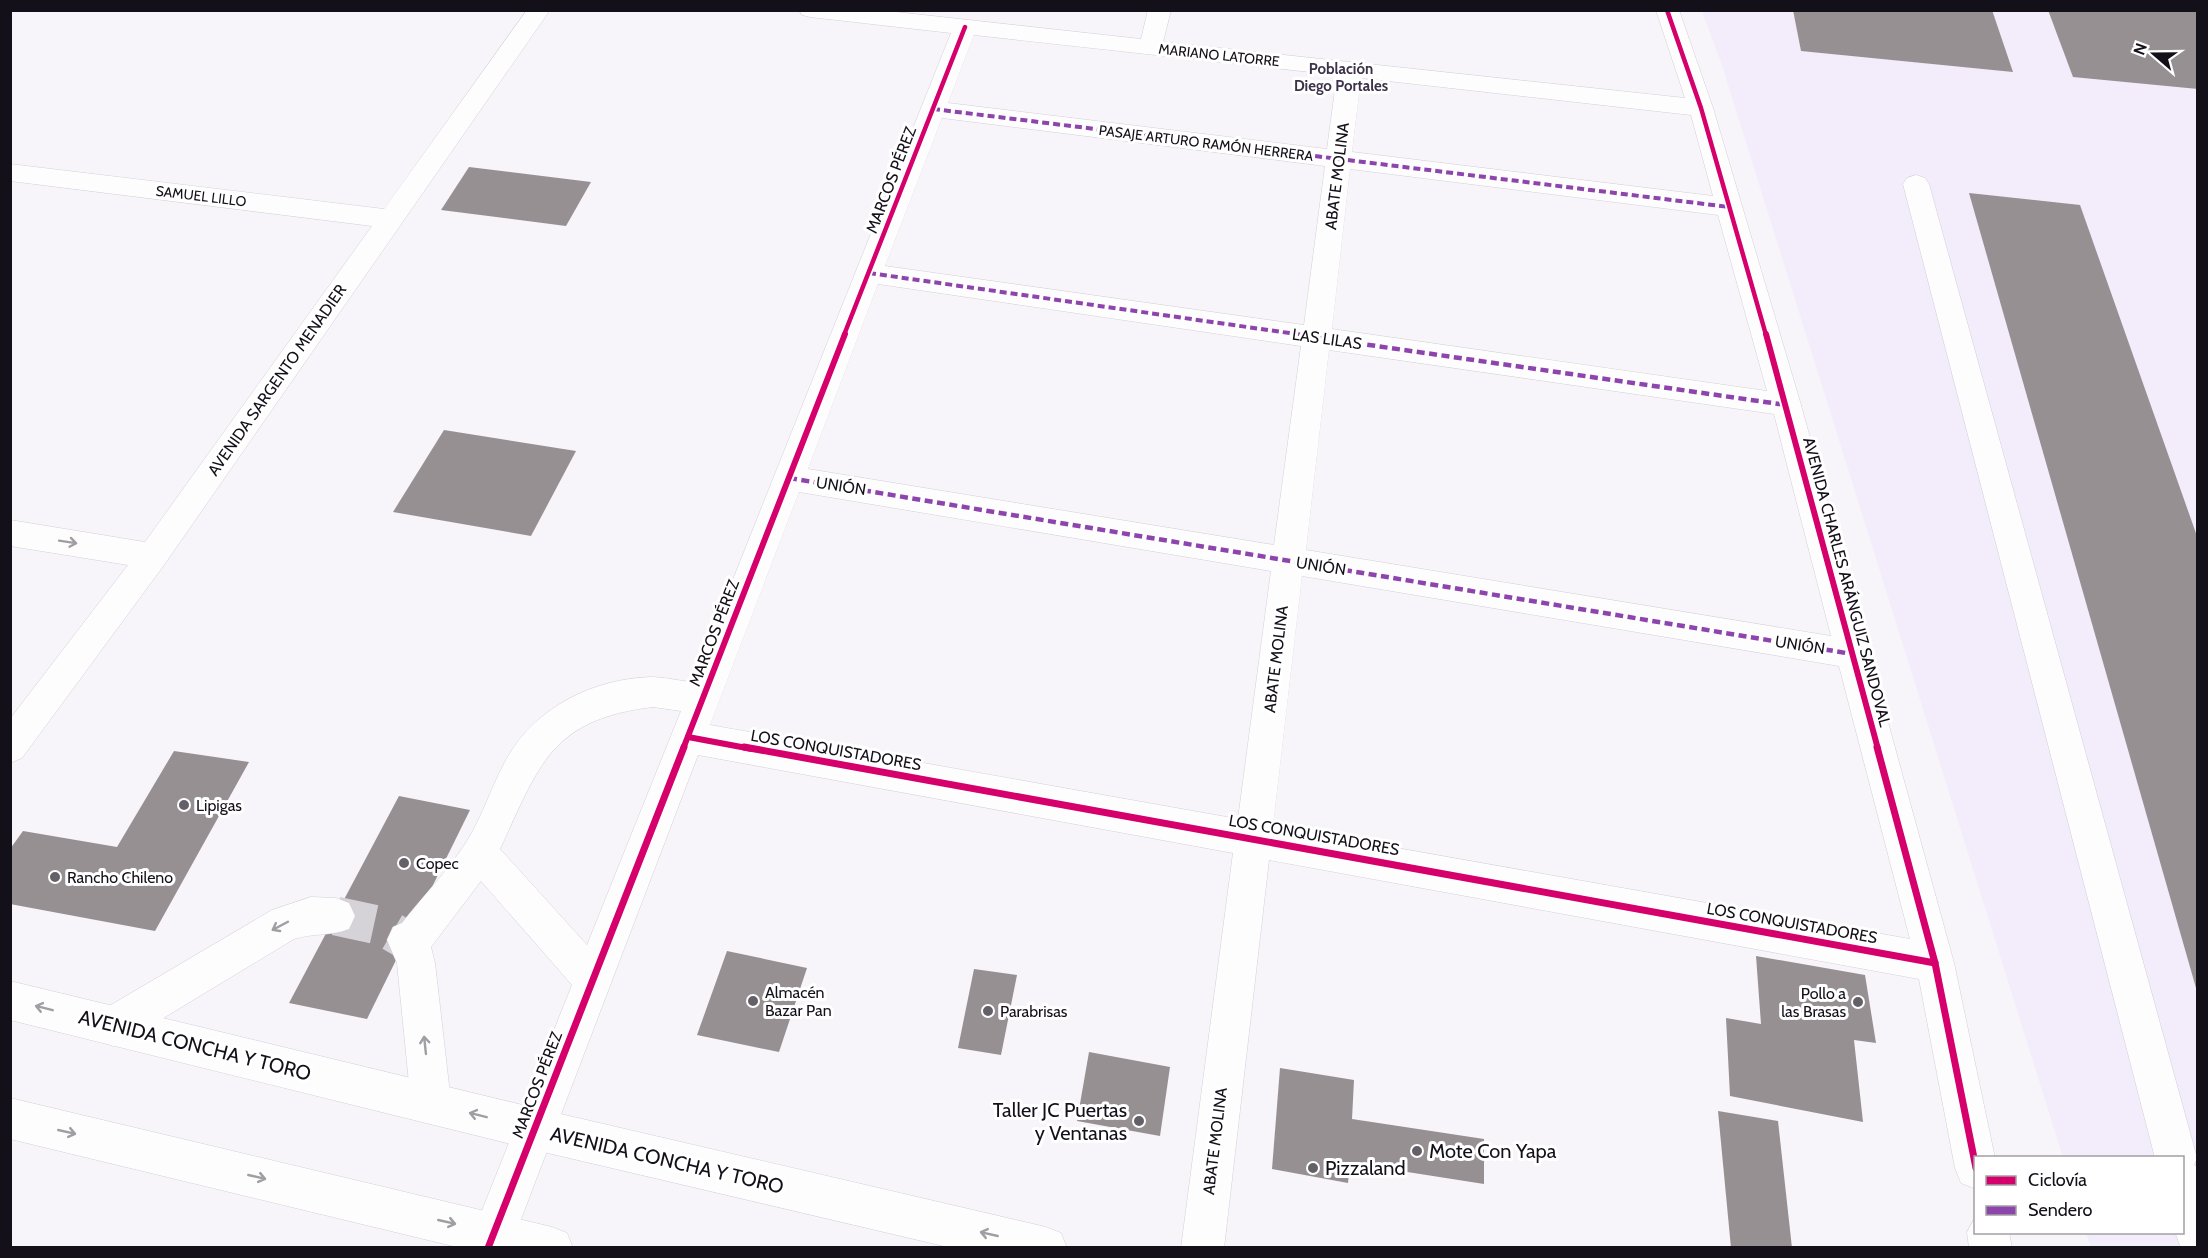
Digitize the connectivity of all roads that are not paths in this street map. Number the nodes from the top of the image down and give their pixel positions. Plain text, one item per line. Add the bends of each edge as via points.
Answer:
1 (538, 10) edge
2 (810, 10) edge
3 (1160, 10) edge
4 (1667, 10) edge
5 (965, 27) junction
6 (1150, 48) junction
7 (1350, 69) junction
8 (1701, 108) junction
9 (933, 109) junction
10 (1339, 159) junction
11 (10, 172) edge
12 (1916, 184) dead end
13 (1729, 207) junction
14 (391, 219) junction
15 (869, 273) junction
16 (1317, 337) junction
17 (1786, 405) junction
18 (789, 478) junction
19 (10, 533) edge
20 (153, 556) junction
21 (1289, 561) junction
22 (1852, 654) junction
23 (702, 699) junction
24 (688, 737) junction
25 (10, 747) edge
26 (1254, 838) junction
27 (480, 853) junction
28 (336, 916) tunnel mouth
29 (1935, 963) junction
30 (593, 980) junction
31 (10, 1000) edge
32 (113, 1026) junction
33 (431, 1103) junction
34 (10, 1119) edge
35 (535, 1129) junction
36 (2175, 1156) edge
37 (1974, 1158) edge
38 (2184, 1188) edge
39 (2198, 1237) edge
40 (491, 1240) edge
41 (552, 1248) edge
42 (1046, 1248) edge
43 (1202, 1248) edge

1 - 14 street, AVENIDA SARGENTO MENADIER
2 - 5 street, MARIANO LATORRE
3 - 6 street
4 - 8 street, AVENIDA CHARLES ARÁNGUIZ SANDOVAL
5 - 6 street, MARIANO LATORRE
5 - 9 street, MARCOS PÉREZ
6 - 7 street, MARIANO LATORRE
7 - 8 street, MARIANO LATORRE
7 - 10 street, ABATE MOLINA
8 - 13 street, AVENIDA CHARLES ARÁNGUIZ SANDOVAL
9 - 10 street, PASAJE ARTURO RAMÓN HERRERA
9 - 15 street, MARCOS PÉREZ
10 - 13 street, PASAJE ARTURO RAMÓN HERRERA
10 - 16 street, ABATE MOLINA
11 - 14 street, SAMUEL LILLO
12 - 36 street
13 - 17 street, AVENIDA CHARLES ARÁNGUIZ SANDOVAL
14 - 20 street, AVENIDA SARGENTO MENADIER
15 - 16 street, LAS LILAS
15 - 18 street, MARCOS PÉREZ
16 - 17 street, LAS LILAS
16 - 21 street, ABATE MOLINA
17 - 22 street, AVENIDA CHARLES ARÁNGUIZ SANDOVAL
18 - 21 street, UNIÓN
18 - 23 street, MARCOS PÉREZ
19 -> 20 street
20 - 25 street, AVENIDA SARGENTO MENADIER
21 - 22 street, UNIÓN
21 - 26 street, ABATE MOLINA
22 - 29 street, AVENIDA CHARLES ARÁNGUIZ SANDOVAL
23 - 24 street, MARCOS PÉREZ
23 - 27 street via 654,692 627,695 601,701 560,722 530,752
24 - 26 street, LOS CONQUISTADORES
24 - 30 street, MARCOS PÉREZ
26 - 29 street, LOS CONQUISTADORES
26 - 43 street, ABATE MOLINA
27 - 30 street
33 -> 27 street via 416,963 408,941
28 -> 32 street via 311,915 285,922
29 - 37 street, AVENIDA CHARLES ARÁNGUIZ SANDOVAL
30 - 35 street, MARCOS PÉREZ
32 -> 31 street, AVENIDA CONCHA Y TORO
32 - 33 street, AVENIDA CONCHA Y TORO
35 -> 33 street, AVENIDA CONCHA Y TORO
34 -> 40 street
35 - 40 street, MARCOS PÉREZ
42 -> 35 street, AVENIDA CONCHA Y TORO
38 - 39 street
40 - 41 street

